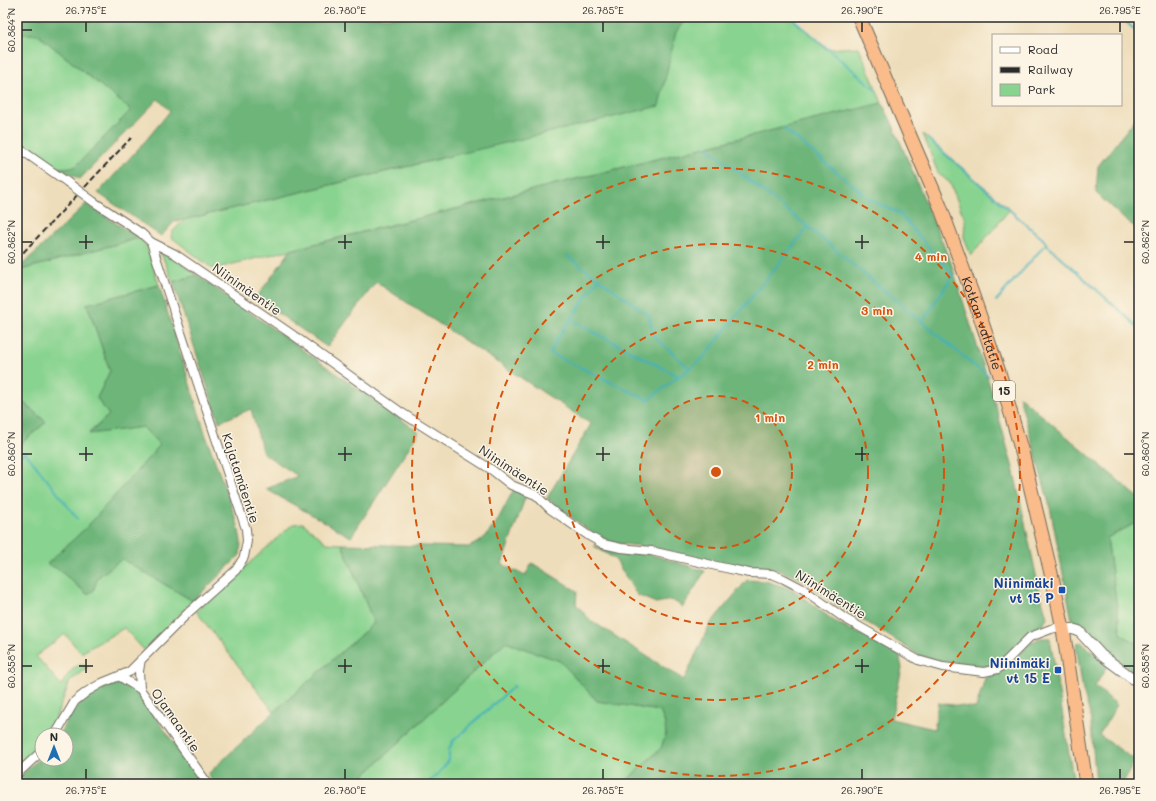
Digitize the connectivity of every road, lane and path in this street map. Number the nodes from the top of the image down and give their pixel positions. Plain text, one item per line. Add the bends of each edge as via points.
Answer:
1 (859, 17) edge
2 (17, 148) edge
3 (151, 242) junction
4 (1063, 628) junction
5 (142, 658) junction
6 (119, 676) junction
7 (1139, 683) edge
8 (140, 689) junction
9 (60, 727) edge
10 (34, 758) edge
11 (17, 774) edge
12 (208, 784) edge
13 (1086, 784) edge

1 - 4 highway, Kotkan valtatie / 15 via 940,206 999,372 1023,456
2 - 3 street, Niinimäentie, bridge
3 - 4 street, Niinimäentie via 175,254 402,413 492,470 511,485 536,496 550,509 603,544 651,551 749,573 772,574 803,589 844,618 918,660 942,667 984,672 998,669 1030,637 1050,628
3 - 5 street, Kajatamäentie via 246,529 247,542 244,557 236,570
4 - 7 street via 1079,631 1101,655
4 - 13 highway, Kotkan valtatie / 15
5 - 6 street, Kajatamäentie via 129,672
5 - 8 street via 139,671
6 - 8 street, Ojamaantie
6 - 9 street, Kajatamäentie via 94,687 75,701
8 - 12 street, Ojamaantie
10 - 11 street

